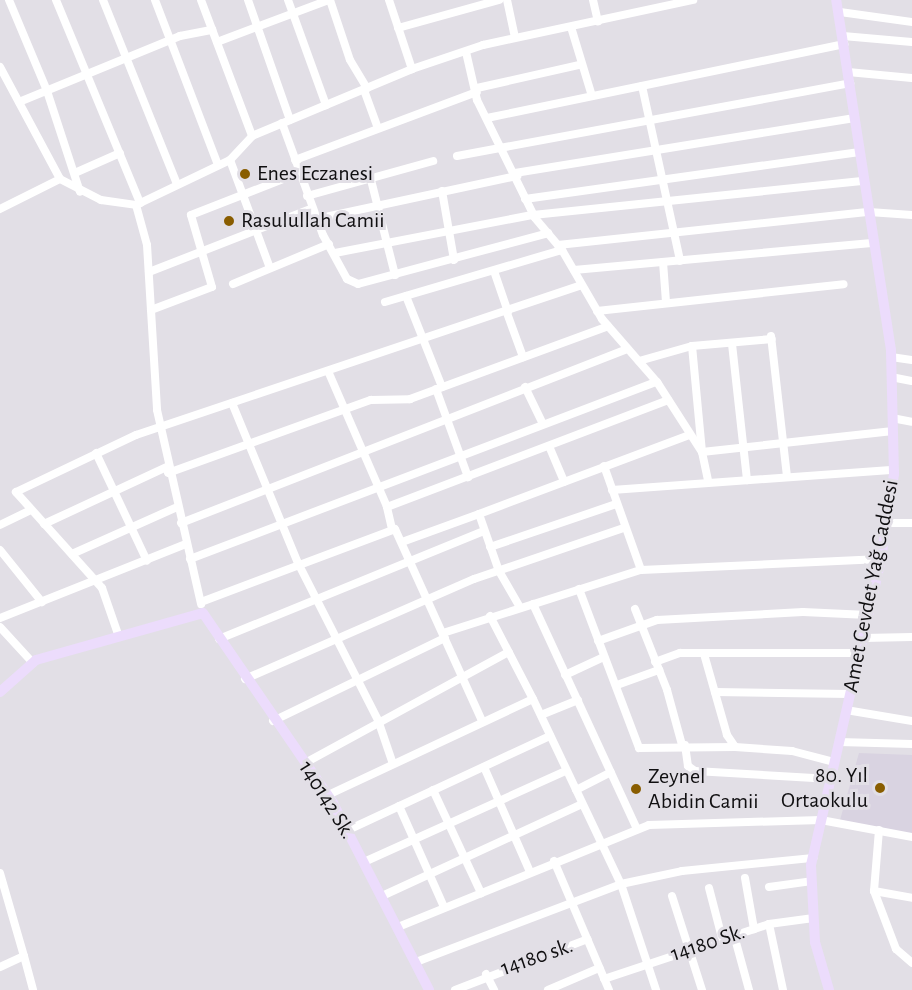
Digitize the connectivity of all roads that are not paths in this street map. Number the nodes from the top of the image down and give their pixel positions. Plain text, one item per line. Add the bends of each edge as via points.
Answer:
1 (9, 0) edge
2 (56, 0) edge
3 (103, 0) edge
4 (155, 0) edge
5 (201, 0) edge
6 (248, 0) edge
7 (288, 0) edge
8 (330, 0) edge
9 (389, 0) edge
10 (499, 0) edge
11 (507, 0) edge
12 (593, 0) edge
13 (691, 0) edge
14 (836, 0) edge
15 (840, 12) junction
16 (292, 13) junction
17 (598, 21) junction
18 (912, 22) edge
19 (256, 27) junction
20 (571, 27) junction
21 (398, 28) junction
22 (212, 30) junction
23 (515, 37) junction
24 (172, 39) junction
25 (843, 40) junction
26 (217, 42) junction
27 (912, 42) edge
28 (466, 52) junction
29 (127, 57) junction
30 (579, 65) junction
31 (0, 67) edge
32 (412, 69) junction
33 (87, 74) junction
34 (849, 77) junction
35 (912, 78) edge
36 (642, 86) junction
37 (365, 89) junction
38 (477, 90) junction
39 (47, 91) junction
40 (592, 96) junction
41 (19, 102) junction
42 (326, 105) junction
43 (487, 118) junction
44 (855, 118) junction
45 (647, 119) junction
46 (286, 122) junction
47 (377, 126) junction
48 (252, 136) junction
49 (500, 145) junction
50 (653, 151) junction
51 (858, 152) junction
52 (120, 153) junction
53 (457, 156) dead end
54 (230, 160) junction
55 (294, 160) junction
56 (433, 161) dead end
57 (218, 165) junction
58 (77, 172) junction
59 (299, 173) junction
60 (516, 174) junction
61 (60, 179) junction
62 (371, 180) junction
63 (660, 180) junction
64 (864, 182) junction
65 (177, 184) junction
66 (442, 191) junction
67 (80, 192) junction
68 (244, 194) junction
69 (307, 196) junction
70 (525, 199) junction
71 (665, 202) junction
72 (138, 204) junction
73 (376, 204) junction
74 (311, 208) junction
75 (0, 209) edge
76 (869, 212) junction
77 (533, 215) junction
78 (912, 215) edge
79 (315, 219) junction
80 (257, 230) junction
81 (450, 230) junction
82 (675, 231) junction
83 (548, 233) junction
84 (872, 243) junction
85 (329, 244) junction
86 (386, 244) junction
87 (560, 248) junction
88 (200, 252) junction
89 (335, 253) junction
90 (454, 260) junction
91 (680, 261) junction
92 (663, 262) junction
93 (270, 268) junction
94 (574, 270) junction
95 (494, 271) junction
96 (149, 272) junction
97 (395, 275) junction
98 (233, 284) dead end
99 (844, 284) dead end
100 (581, 285) junction
101 (406, 296) junction
102 (385, 302) dead end
103 (666, 302) junction
104 (151, 310) junction
105 (597, 311) junction
106 (508, 313) junction
107 (608, 326) junction
108 (421, 341) junction
109 (732, 344) junction
110 (692, 346) junction
111 (627, 349) junction
112 (523, 357) junction
113 (891, 357) junction
114 (912, 360) edge
115 (639, 361) junction
116 (328, 371) junction
117 (891, 377) junction
118 (912, 381) edge
119 (657, 382) junction
120 (525, 387) junction
121 (439, 388) junction
122 (668, 400) junction
123 (232, 403) junction
124 (347, 407) junction
125 (448, 416) junction
126 (892, 418) junction
127 (912, 422) edge
128 (543, 424) junction
129 (160, 428) junction
130 (893, 431) junction
131 (689, 435) junction
132 (250, 444) junction
133 (784, 445) junction
134 (549, 446) junction
135 (365, 448) junction
136 (744, 448) junction
137 (702, 452) junction
138 (96, 453) junction
139 (462, 454) junction
140 (604, 466) junction
141 (167, 470) junction
142 (894, 470) junction
143 (468, 477) junction
144 (787, 477) junction
145 (708, 480) junction
146 (747, 480) junction
147 (564, 482) junction
148 (379, 486) junction
149 (264, 487) junction
150 (114, 490) junction
151 (612, 490) junction
152 (616, 504) junction
153 (177, 507) junction
154 (387, 507) junction
155 (31, 510) junction
156 (479, 514) junction
157 (181, 523) junction
158 (887, 523) junction
159 (912, 523) edge
160 (44, 524) junction
161 (282, 524) junction
162 (0, 525) edge
163 (128, 527) junction
164 (624, 528) junction
165 (392, 529) junction
166 (484, 531) junction
167 (402, 542) junction
168 (186, 544) junction
169 (490, 547) junction
170 (0, 550) edge
171 (72, 554) junction
172 (881, 558) junction
173 (190, 559) junction
174 (147, 561) junction
175 (411, 561) junction
176 (298, 563) junction
177 (641, 570) junction
178 (499, 571) junction
179 (98, 582) junction
180 (579, 589) junction
181 (427, 598) junction
182 (315, 599) junction
183 (42, 602) junction
184 (533, 603) junction
185 (519, 605) junction
186 (635, 609) dead end
187 (204, 612) junction
188 (868, 615) junction
189 (490, 616) junction
190 (0, 618) edge
191 (641, 625) junction
192 (0, 627) edge
193 (444, 636) junction
194 (118, 637) junction
195 (912, 637) edge
196 (863, 638) junction
197 (219, 639) junction
198 (336, 639) junction
199 (598, 641) junction
200 (509, 652) junction
201 (860, 653) junction
202 (704, 654) junction
203 (604, 657) junction
204 (655, 662) junction
205 (33, 663) junction
206 (659, 670) junction
207 (462, 675) junction
208 (566, 675) junction
209 (244, 679) junction
210 (355, 679) junction
211 (617, 685) junction
212 (0, 692) edge
213 (715, 692) junction
214 (850, 694) junction
215 (533, 699) junction
216 (578, 700) junction
217 (846, 710) junction
218 (541, 715) junction
219 (481, 719) junction
220 (378, 720) junction
221 (273, 721) junction
222 (912, 721) edge
223 (550, 736) junction
224 (839, 742) junction
225 (912, 744) edge
226 (684, 745) junction
227 (735, 747) junction
228 (834, 762) junction
229 (304, 763) junction
230 (393, 764) junction
231 (484, 767) junction
232 (567, 771) junction
233 (611, 772) junction
234 (831, 779) junction
235 (434, 790) junction
236 (576, 790) junction
237 (328, 795) junction
238 (500, 802) junction
239 (582, 804) junction
240 (399, 806) junction
241 (821, 820) junction
242 (450, 825) junction
243 (637, 829) junction
244 (348, 830) junction
245 (879, 830) junction
246 (515, 837) junction
247 (912, 837) edge
248 (601, 841) junction
249 (412, 842) junction
250 (467, 858) junction
251 (813, 858) junction
252 (554, 861) junction
253 (364, 862) junction
254 (530, 872) junction
255 (0, 873) edge
256 (427, 876) junction
257 (745, 878) dead end
258 (812, 881) junction
259 (621, 884) junction
260 (769, 887) dead end
261 (709, 888) dead end
262 (874, 891) junction
263 (481, 892) junction
264 (382, 896) junction
265 (672, 896) dead end
266 (912, 898) edge
267 (572, 902) junction
268 (444, 907) junction
269 (814, 918) junction
270 (769, 924) junction
271 (398, 927) junction
272 (754, 929) junction
273 (735, 935) junction
274 (722, 938) junction
275 (588, 939) junction
276 (689, 949) junction
277 (24, 956) junction
278 (416, 962) junction
279 (646, 963) junction
280 (912, 963) edge
281 (0, 967) edge
282 (599, 968) junction
283 (486, 974) junction
284 (604, 979) junction
285 (552, 989) edge
286 (33, 990) edge
287 (429, 990) edge
288 (454, 990) edge
289 (494, 990) edge
290 (609, 990) edge
291 (656, 990) edge
292 (702, 990) edge
293 (749, 990) edge
294 (783, 990) edge
295 (829, 990) edge

1 - 39 street
2 - 33 street
3 - 29 street
4 - 24 street
5 - 22 street
6 - 19 street
7 - 16 street
8 - 16 street
8 - 37 street via 350,60
9 - 21 street
10 - 21 street
11 - 23 street
12 - 17 street
13 - 17 street
14 - 15 street, Amet Cevdet Yağ Caddesi
15 - 18 street
15 - 25 street, Amet Cevdet Yağ Caddesi
16 - 19 street
16 - 42 street
17 - 20 street
19 - 26 street
19 - 46 street
20 - 23 street
20 - 30 street
21 - 32 street
22 - 24 street
22 - 26 street
23 - 28 street
24 - 29 street
24 - 57 street
25 - 27 street
25 - 34 street, Amet Cevdet Yağ Caddesi
25 - 36 street
26 - 48 street
28 - 32 street
28 - 38 street
29 - 33 street
29 - 65 street
30 - 38 street
30 - 40 street
31 - 41 street
32 - 37 street
33 - 39 street
33 - 52 street
34 - 35 street
34 - 44 street, Amet Cevdet Yağ Caddesi
34 - 45 street
36 - 40 street
36 - 45 street
37 - 42 street
37 - 47 street
38 - 43 street
38 - 47 street
39 - 41 street
39 - 58 street
40 - 43 street
41 - 61 street
42 - 46 street
43 - 49 street
44 - 50 street
44 - 51 street, Amet Cevdet Yağ Caddesi
45 - 49 street
45 - 50 street
46 - 48 street
46 - 55 street
47 - 55 street
48 - 54 street
49 - 53 street
49 - 60 street
50 - 60 street
50 - 63 street
51 - 63 street
51 - 64 street, Amet Cevdet Yağ Caddesi
52 - 58 street
52 - 72 street
54 - 57 street
54 - 68 street
55 - 59 street
56 - 62 street
57 - 65 street
58 - 67 street
59 - 68 street
59 - 69 street
60 - 66 street
60 - 70 street
61 - 67 street
61 - 75 street
62 - 69 street
62 - 73 street
63 - 70 street
63 - 71 street
64 - 71 street
64 - 76 street, Amet Cevdet Yağ Caddesi
65 - 72 street
66 - 73 street
66 - 81 street
67 - 72 street via 109,203
68 - 80 street
68 - 88 street via 190,215
69 - 74 street
70 - 77 street
71 - 77 street
71 - 82 street
72 - 96 street
73 - 79 street
73 - 86 street
74 - 79 street
74 - 80 street
76 - 78 street
76 - 82 street
76 - 84 street, Amet Cevdet Yağ Caddesi
77 - 81 street
77 - 83 street
79 - 85 street
80 - 88 street
80 - 93 street
81 - 86 street
81 - 90 street
82 - 87 street
82 - 91 street
83 - 87 street
83 - 90 street
84 - 91 street
84 - 113 street, Amet Cevdet Yağ Caddesi
85 - 89 street
85 - 93 street
86 - 89 street
86 - 97 street
87 - 94 street
87 - 95 street
88 - 96 street
88 - 104 street via 212,287
89 - 97 street via 347,279 358,284
90 - 97 street
91 - 92 street
92 - 94 street
92 - 103 street
93 - 98 street
94 - 100 street
95 - 101 street
95 - 106 street
96 - 104 street
99 - 103 street
100 - 105 street
100 - 106 street
101 - 102 street
101 - 108 street
103 - 105 street
104 - 129 street
105 - 107 street
106 - 108 street
106 - 112 street
107 - 111 street
107 - 112 street
108 - 116 street
108 - 121 street
109 - 110 street
109 - 133 street via 771,338
109 - 136 street
110 - 115 street
110 - 137 street
111 - 115 street
111 - 120 street
112 - 121 street
113 - 114 street
113 - 117 street, Amet Cevdet Yağ Caddesi
115 - 119 street
116 - 123 street
116 - 124 street
117 - 118 street
117 - 126 street, Amet Cevdet Yağ Caddesi
119 - 122 street
119 - 128 street
120 - 125 street
120 - 128 street
121 - 124 street via 410,399
121 - 125 street
122 - 131 street
122 - 134 street
123 - 129 street
123 - 132 street
124 - 132 street
124 - 135 street
125 - 135 street
125 - 139 street
126 - 127 street
126 - 130 street, Amet Cevdet Yağ Caddesi
128 - 139 street
129 - 138 street
129 - 141 street
130 - 133 street
130 - 142 street, Amet Cevdet Yağ Caddesi
131 - 137 street
131 - 140 street
132 - 141 street
132 - 149 street
133 - 136 street
133 - 144 street
134 - 143 street
134 - 147 street
135 - 148 street
135 - 149 street
136 - 137 street
136 - 146 street
137 - 145 street
138 - 150 street
138 - 155 street via 16,492
139 - 143 street
139 - 148 street
140 - 147 street
140 - 151 street
141 - 150 street
141 - 153 street
142 - 144 street
142 - 158 street, Amet Cevdet Yağ Caddesi
143 - 154 street
144 - 146 street
145 - 146 street
145 - 151 street
147 - 156 street
148 - 154 street
148 - 161 street
149 - 157 street
149 - 161 street
150 - 160 street
150 - 163 street
151 - 152 street
152 - 164 street
152 - 169 street
153 - 157 street
153 - 163 street
154 - 165 street
155 - 160 street
155 - 162 street
156 - 166 street
156 - 167 street
157 - 168 street
158 - 159 street
158 - 172 street, Amet Cevdet Yağ Caddesi
160 - 171 street
161 - 173 street
161 - 176 street
163 - 171 street
163 - 174 street
164 - 177 street
164 - 178 street
165 - 167 street
165 - 176 street
166 - 169 street
166 - 175 street
167 - 175 street
168 - 173 street
168 - 174 street
169 - 178 street
170 - 183 street
171 - 179 street
172 - 177 street
172 - 188 street, Amet Cevdet Yağ Caddesi
173 - 187 street
174 - 179 street
175 - 181 street
175 - 182 street
176 - 182 street
176 - 187 street
177 - 180 street
178 - 181 street
178 - 185 street
179 - 183 street
179 - 194 street
180 - 184 street
180 - 199 street
181 - 193 street
181 - 198 street
182 - 197 street
182 - 198 street
183 - 190 street
184 - 185 street
184 - 208 street
185 - 189 street
186 - 191 street
187 - 194 street
187 - 197 street, 140142 Sk.
188 - 191 street via 803,612
188 - 196 street, Amet Cevdet Yağ Caddesi
189 - 193 street
189 - 200 street
191 - 199 street
191 - 204 street
192 - 205 street
193 - 207 street
193 - 210 street
194 - 205 street
195 - 196 street
196 - 201 street, Amet Cevdet Yağ Caddesi
197 - 209 street, 140142 Sk.
198 - 209 street
198 - 210 street
199 - 203 street
200 - 207 street
200 - 215 street
201 - 202 street
201 - 214 street, Amet Cevdet Yağ Caddesi
202 - 204 street via 680,653
202 - 213 street
203 - 208 street
203 - 211 street
204 - 206 street
205 - 212 street
206 - 211 street
206 - 226 street
207 - 219 street
207 - 220 street
208 - 216 street
209 - 221 street, 140142 Sk.
210 - 220 street
210 - 221 street
211 - 226 street via 639,748
213 - 214 street
213 - 227 street
214 - 217 street, Amet Cevdet Yağ Caddesi
215 - 218 street
215 - 219 street
216 - 218 street
216 - 233 street
217 - 222 street
217 - 224 street, Amet Cevdet Yağ Caddesi
218 - 223 street
219 - 230 street
220 - 229 street
220 - 230 street
221 - 229 street, 140142 Sk.
223 - 231 street
223 - 232 street
224 - 225 street
224 - 228 street, Amet Cevdet Yağ Caddesi
226 - 227 street
226 - 234 street via 688,766 695,771
227 - 228 street via 792,751
228 - 234 street, Amet Cevdet Yağ Caddesi
229 - 237 street, 140142 Sk.
230 - 237 street
231 - 235 street
231 - 238 street
232 - 236 street
232 - 238 street
233 - 236 street
233 - 243 street
234 - 241 street, Amet Cevdet Yağ Caddesi
235 - 240 street
235 - 242 street
236 - 239 street
237 - 244 street, 140142 Sk.
238 - 242 street
238 - 246 street
239 - 246 street
239 - 248 street
240 - 244 street
240 - 249 street
241 - 243 street
241 - 245 street
241 - 251 street, Amet Cevdet Yağ Caddesi
242 - 249 street
242 - 250 street
243 - 248 street
244 - 253 street, 140142 Sk.
245 - 247 street
245 - 262 street
246 - 250 street
246 - 254 street
248 - 252 street
248 - 259 street
249 - 253 street
249 - 256 street
250 - 256 street
250 - 263 street
251 - 258 street, Amet Cevdet Yağ Caddesi
251 - 259 street via 682,871
252 - 254 street
252 - 267 street
253 - 264 street, 140142 Sk.
254 - 263 street
255 - 277 street
256 - 264 street
256 - 268 street
257 - 272 street
258 - 260 street
258 - 269 street, Amet Cevdet Yağ Caddesi
259 - 267 street
259 - 279 street
261 - 274 street
262 - 266 street
262 - 280 street via 896,950
263 - 268 street
264 - 271 street, 140142 Sk.
265 - 276 street
267 - 275 street
267 - 278 street
268 - 271 street
269 - 270 street, 14180 Sk.
269 - 295 street, Amet Cevdet Yağ Caddesi
270 - 272 street, 14180 Sk.
270 - 294 street
271 - 278 street, 140142 Sk.
272 - 273 street, 14180 Sk.
273 - 274 street, 14180 Sk.
273 - 293 street
274 - 276 street, 14180 Sk.
275 - 282 street
275 - 283 street, 14180 sk.
276 - 279 street, 14180 Sk.
276 - 292 street
277 - 281 street
277 - 286 street
278 - 287 street, 140142 Sk.
279 - 284 street, 14180 Sk.
279 - 291 street
282 - 284 street
282 - 285 street
283 - 288 street, 14180 sk.
283 - 289 street
284 - 290 street

